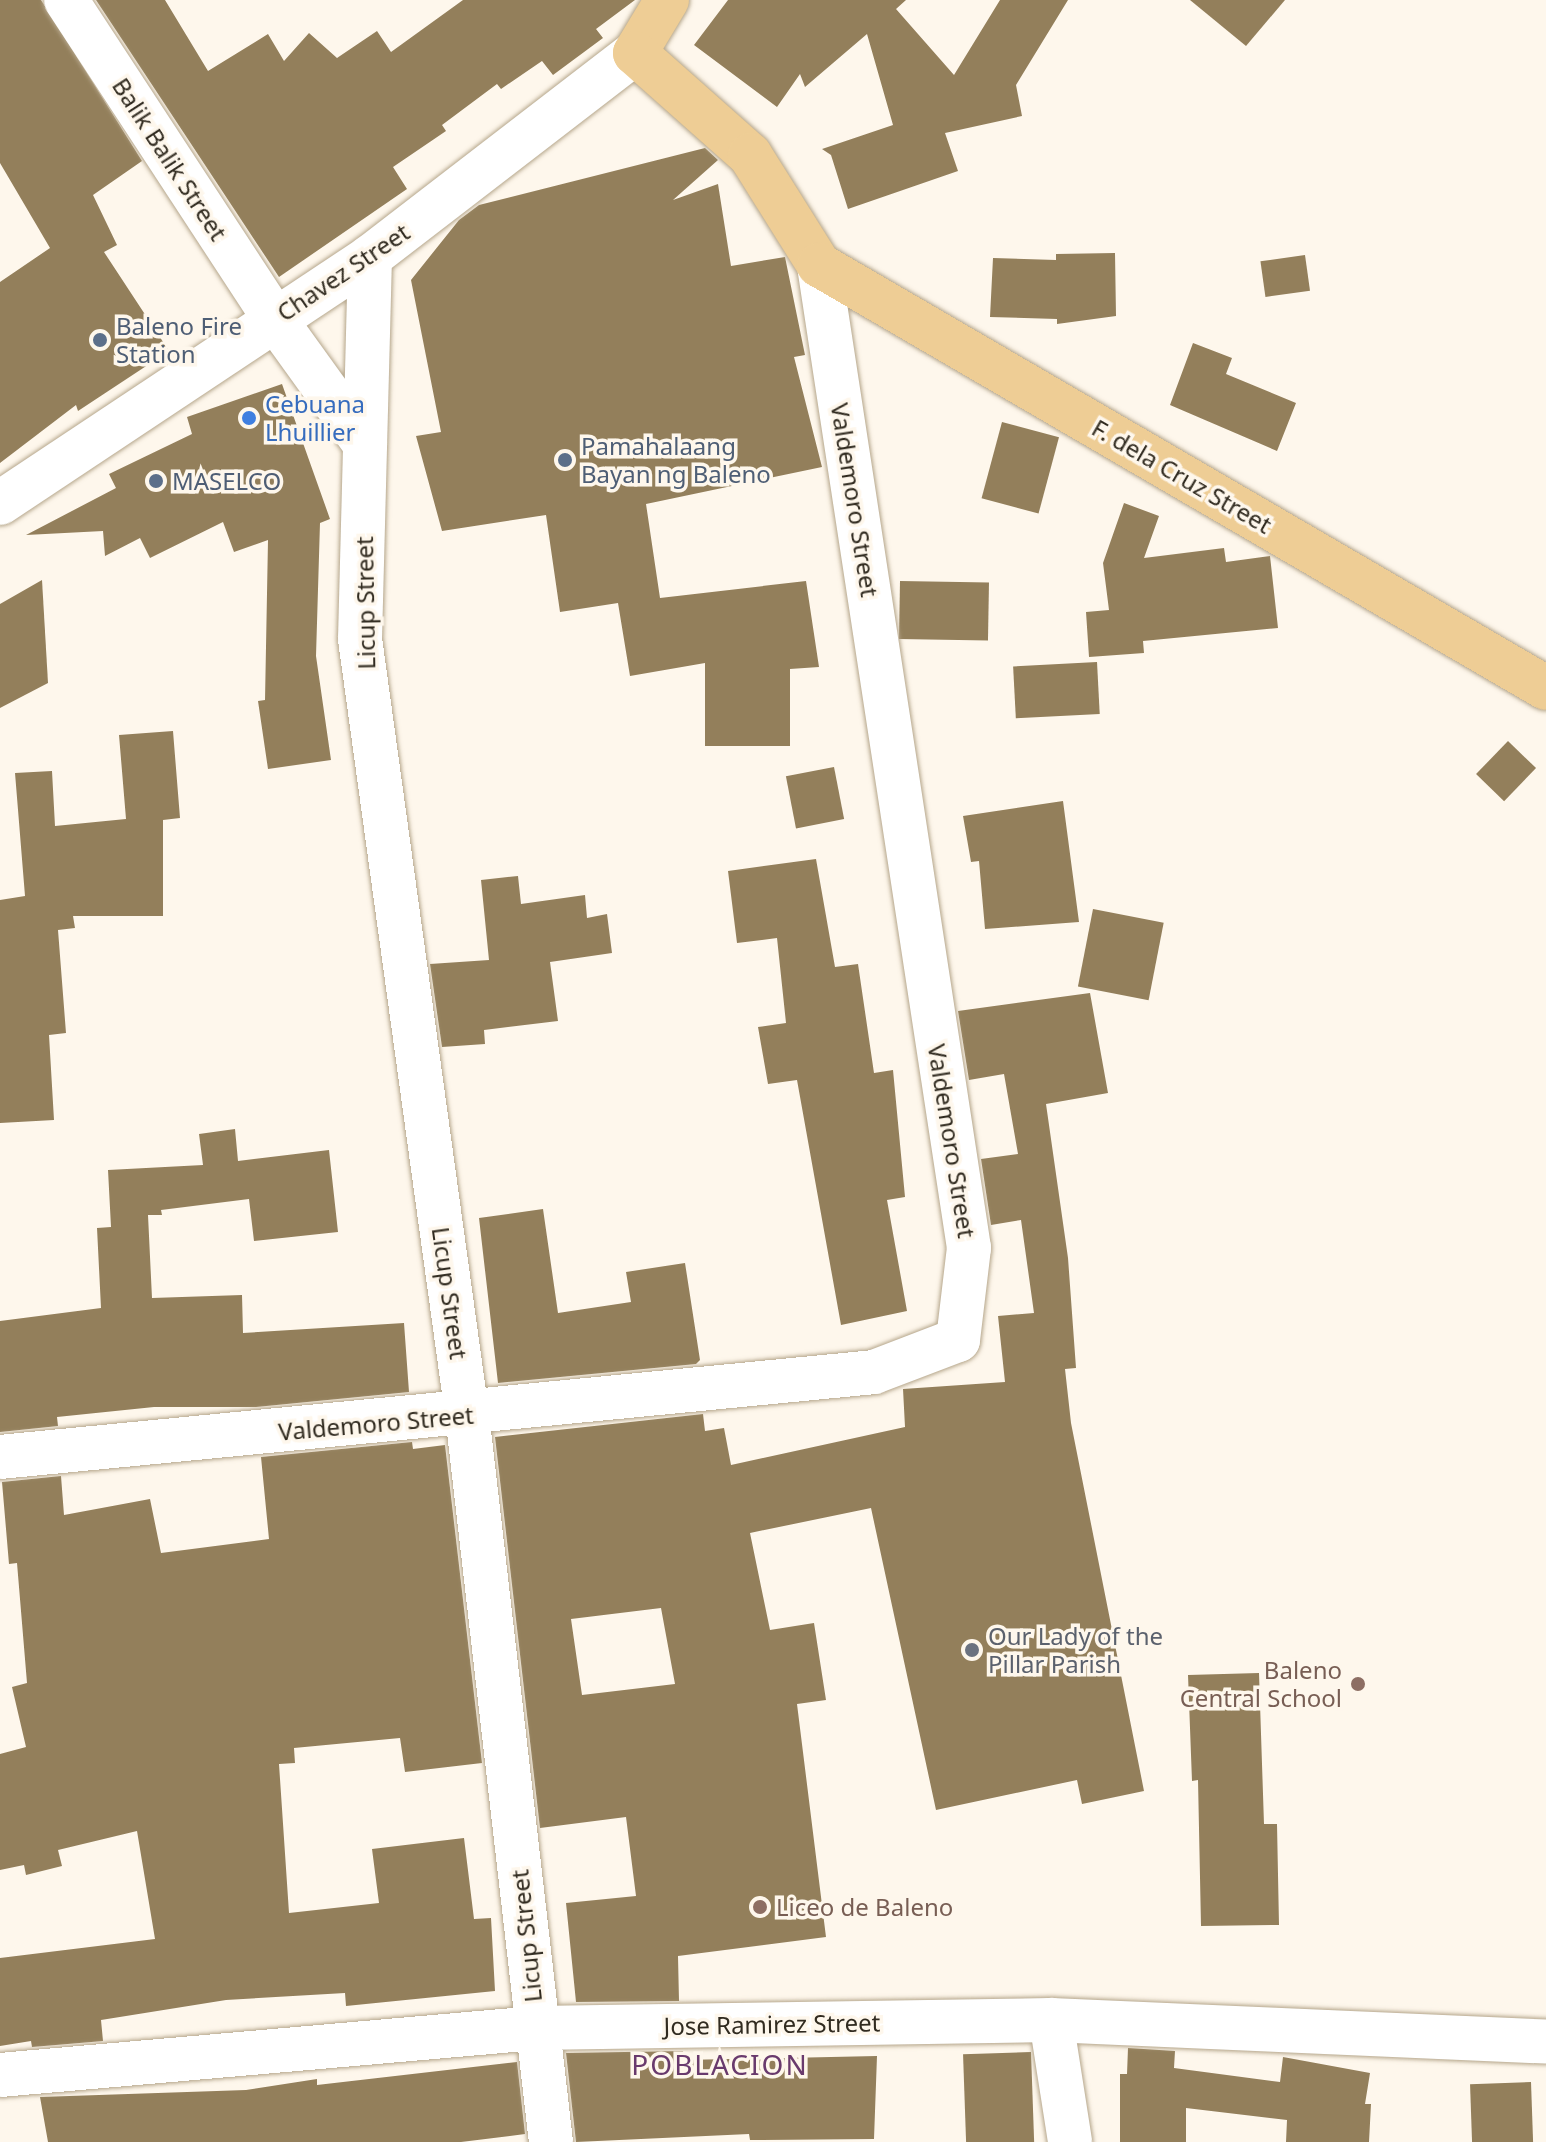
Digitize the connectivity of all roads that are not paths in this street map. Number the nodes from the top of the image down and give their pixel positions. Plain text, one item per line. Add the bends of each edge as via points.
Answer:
1 (66, 0) edge
2 (667, 0) edge
3 (635, 53) junction
4 (370, 257) junction
5 (819, 265) junction
6 (274, 318) junction
7 (365, 444) junction
8 (0, 503) edge
9 (1546, 688) edge
10 (467, 1414) junction
11 (0, 1457) edge
12 (1051, 2020) junction
13 (536, 2028) junction
14 (1546, 2042) edge
15 (0, 2075) edge
16 (551, 2142) edge
17 (1070, 2142) edge

1 - 6 street, Balik Balik Street
2 - 3 main road
3 - 4 street, Chavez Street
3 - 5 main road, Valdemoro Street via 750,155
4 - 6 street, Chavez Street
4 - 7 street, Licup Street
5 - 9 main road, F. dela Cruz Street
5 - 10 street, Valdemoro Street via 969,1248 958,1340 874,1372
6 - 7 street
6 - 8 street, Chavez Street
7 - 10 street, Licup Street via 360,639
10 - 11 street, Valdemoro Street
10 - 13 street, Licup Street
12 - 13 street, Jose Ramirez Street
12 - 14 street, Jose Ramirez Street
12 - 17 street
13 - 15 street, Jose Ramirez Street
13 - 16 street, Licup Street

